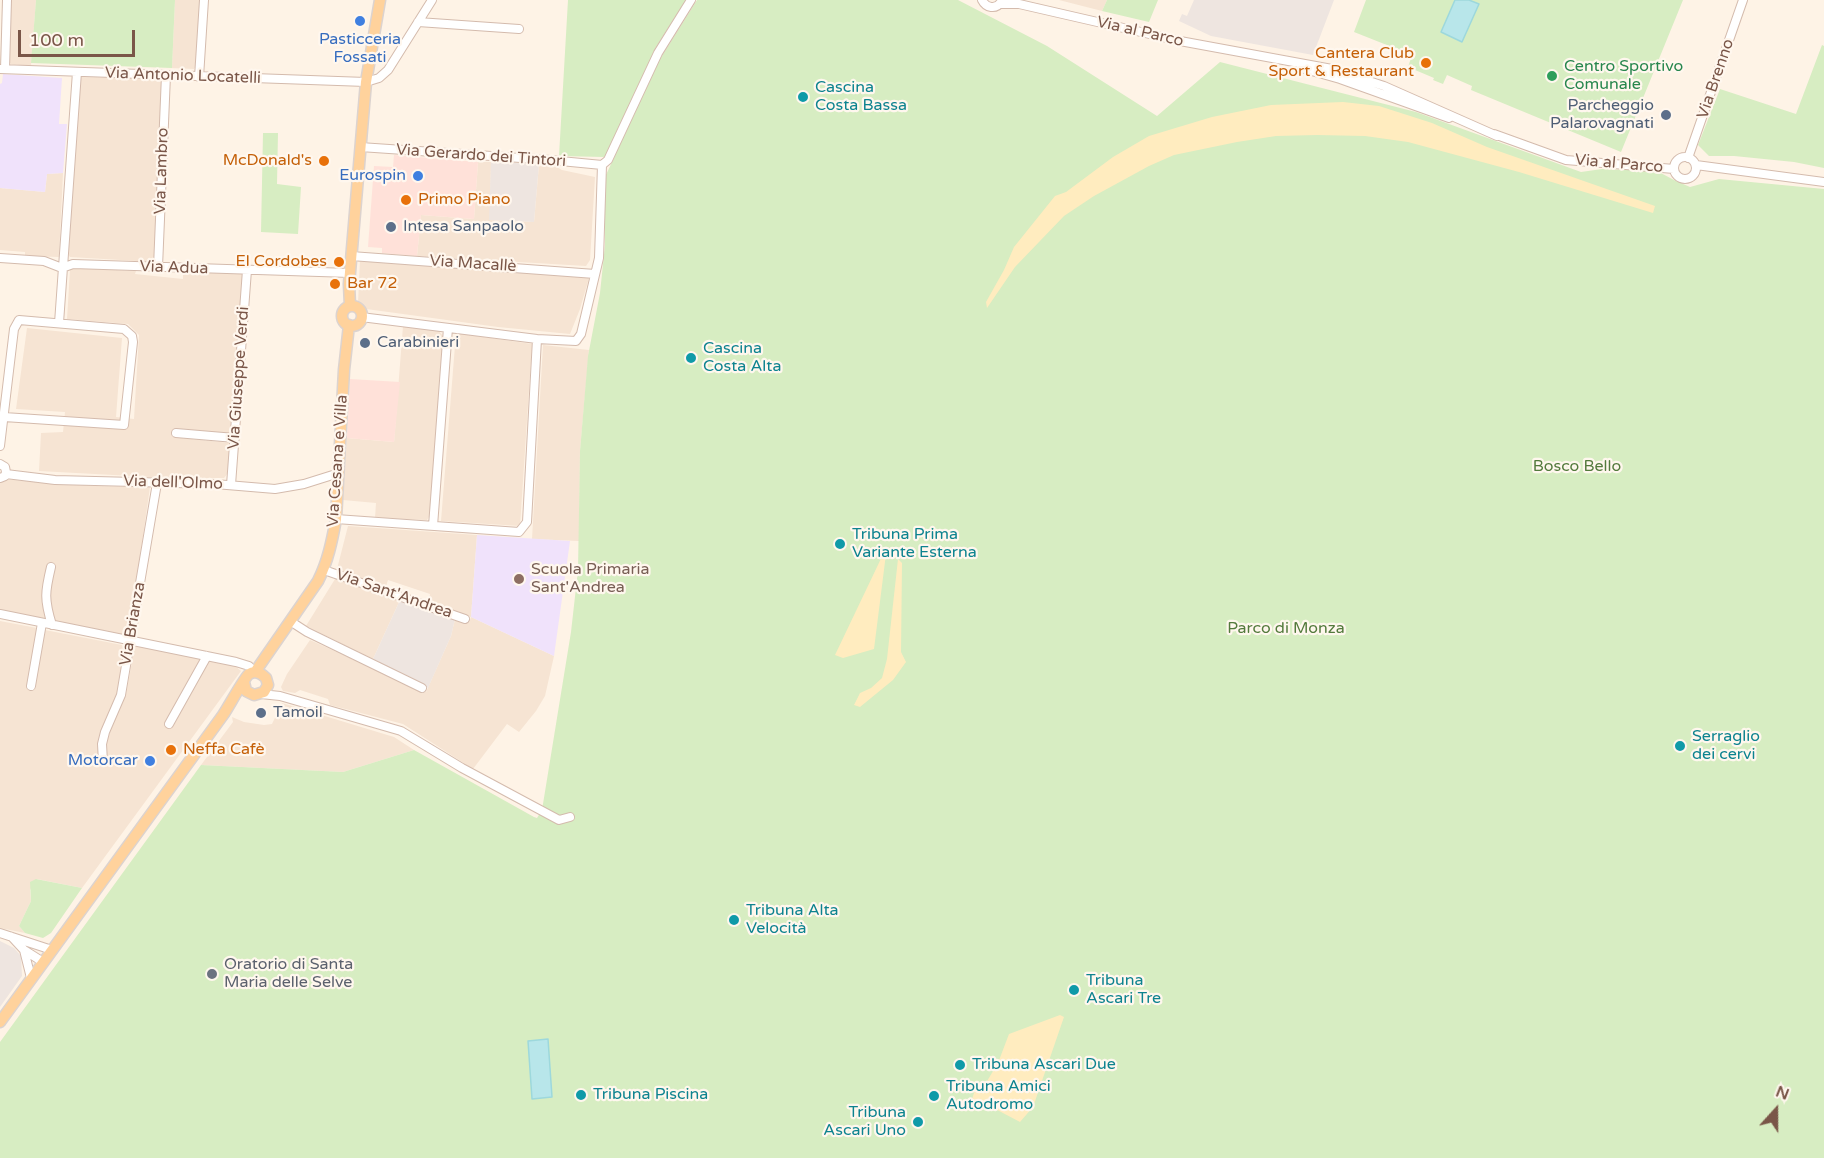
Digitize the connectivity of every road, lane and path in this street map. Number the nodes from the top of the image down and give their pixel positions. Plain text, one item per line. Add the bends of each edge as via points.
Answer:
1 (7, 0) edge
2 (204, 0) edge
3 (380, 0) edge
4 (432, 0) edge
5 (691, 0) edge
6 (981, 0) edge
7 (1743, 0) edge
8 (1001, 2) edge
9 (1016, 2) edge
10 (418, 22) junction
11 (519, 29) dead end
12 (3, 69) edge
13 (76, 72) junction
14 (166, 75) junction
15 (199, 77) junction
16 (366, 82) junction
17 (360, 147) junction
18 (1688, 158) junction
19 (602, 165) junction
20 (1696, 165) junction
21 (1674, 169) junction
22 (1824, 182) edge
23 (351, 256) junction
24 (0, 258) edge
25 (158, 267) junction
26 (62, 268) junction
27 (248, 270) junction
28 (350, 273) junction
29 (595, 274) junction
30 (350, 306) junction
31 (361, 316) junction
32 (59, 323) junction
33 (349, 325) junction
34 (448, 328) junction
35 (537, 339) junction
36 (4, 417) junction
37 (176, 433) dead end
38 (235, 438) junction
39 (0, 446) edge
40 (0, 464) edge
41 (339, 473) junction
42 (3, 476) edge
43 (158, 483) junction
44 (231, 485) junction
45 (336, 519) junction
46 (433, 526) junction
47 (51, 567) dead end
48 (324, 570) junction
49 (0, 615) edge
50 (465, 619) dead end
51 (290, 621) junction
52 (42, 623) junction
53 (52, 625) junction
54 (131, 641) junction
55 (207, 656) junction
56 (256, 683) junction
57 (30, 686) dead end
58 (422, 688) dead end
59 (169, 724) dead end
60 (104, 762) dead end
61 (570, 818) dead end
62 (0, 933) edge
63 (11, 937) junction
64 (24, 950) junction
65 (52, 950) junction
66 (43, 962) junction
67 (31, 978) junction
68 (0, 1022) edge

1 - 12 street
2 - 15 street
3 - 16 main road
4 - 10 street
5 - 19 street via 658,53 608,160
6 - 8 street, Via al Parco via 990,8
7 - 18 street, Via Brenno
8 - 9 street, Via al Parco
9 - 21 street, Via al Parco via 1124,29 1332,69 1392,89 1497,136 1566,160
10 - 11 street
10 - 16 street via 388,70
12 - 13 street, Via Antonio Locatelli
13 - 14 street, Via Antonio Locatelli
13 - 26 street
14 - 15 street, Via Antonio Locatelli
14 - 25 street, Via Lambro
15 - 16 street, Via Antonio Locatelli
16 - 17 main road
17 - 19 street, Via Gerardo dei Tintori
17 - 23 main road
18 - 20 street
18 - 21 street via 1676,161
19 - 29 street
20 - 21 street via 1695,173 1687,179 1680,178
20 - 22 street
23 - 28 main road
23 - 29 street, Via Macallè
24 - 26 street, Via Adua via 44,261
25 - 26 street, Via Adua via 73,264
25 - 27 street, Via Adua
26 - 32 street
27 - 28 street, Via Adua
27 - 38 street, Via Giuseppe Verdi
28 - 30 main road
29 - 35 street via 576,341
30 - 31 main road via 359,310
30 - 33 main road via 342,315
31 - 33 main road via 356,325
31 - 34 street
32 - 36 street via 19,320 14,329
32 - 36 street via 124,329 132,336 124,425
33 - 41 main road, Via Cesana e Villa
34 - 35 street
34 - 46 street
35 - 46 street via 527,522 519,532
36 - 39 street
37 - 38 street
38 - 44 street, Via Giuseppe Verdi
40 - 42 street via 5,467
41 - 44 street, Via dell'Olmo via 275,489
41 - 45 main road, Via Cesana e Villa
42 - 43 street, Via dell'Olmo
43 - 44 street, Via dell'Olmo
43 - 54 street, Via Brianza
45 - 46 street
45 - 48 main road, Via Cesana e Villa
47 - 53 street via 45,604
48 - 50 street, Via Sant'Andrea
48 - 51 main road, Via Cesana e Villa
49 - 52 street
51 - 56 main road, Via Cesana e Villa via 270,651
51 - 58 street
52 - 53 street
52 - 57 street
53 - 54 street
54 - 55 street
54 - 60 street, Via Brianza via 121,695 102,744
55 - 56 street via 249,666
55 - 59 street
56 - 61 street via 280,696 400,731 529,805 559,820
56 - 65 main road, Via Cesana e Villa via 223,715
62 - 63 street
63 - 64 street
63 - 65 street
64 - 66 street
64 - 67 street
65 - 66 main road, Via Cesana e Villa
66 - 67 main road, Via Cesana e Villa
67 - 68 main road, Via Cesana e Villa

